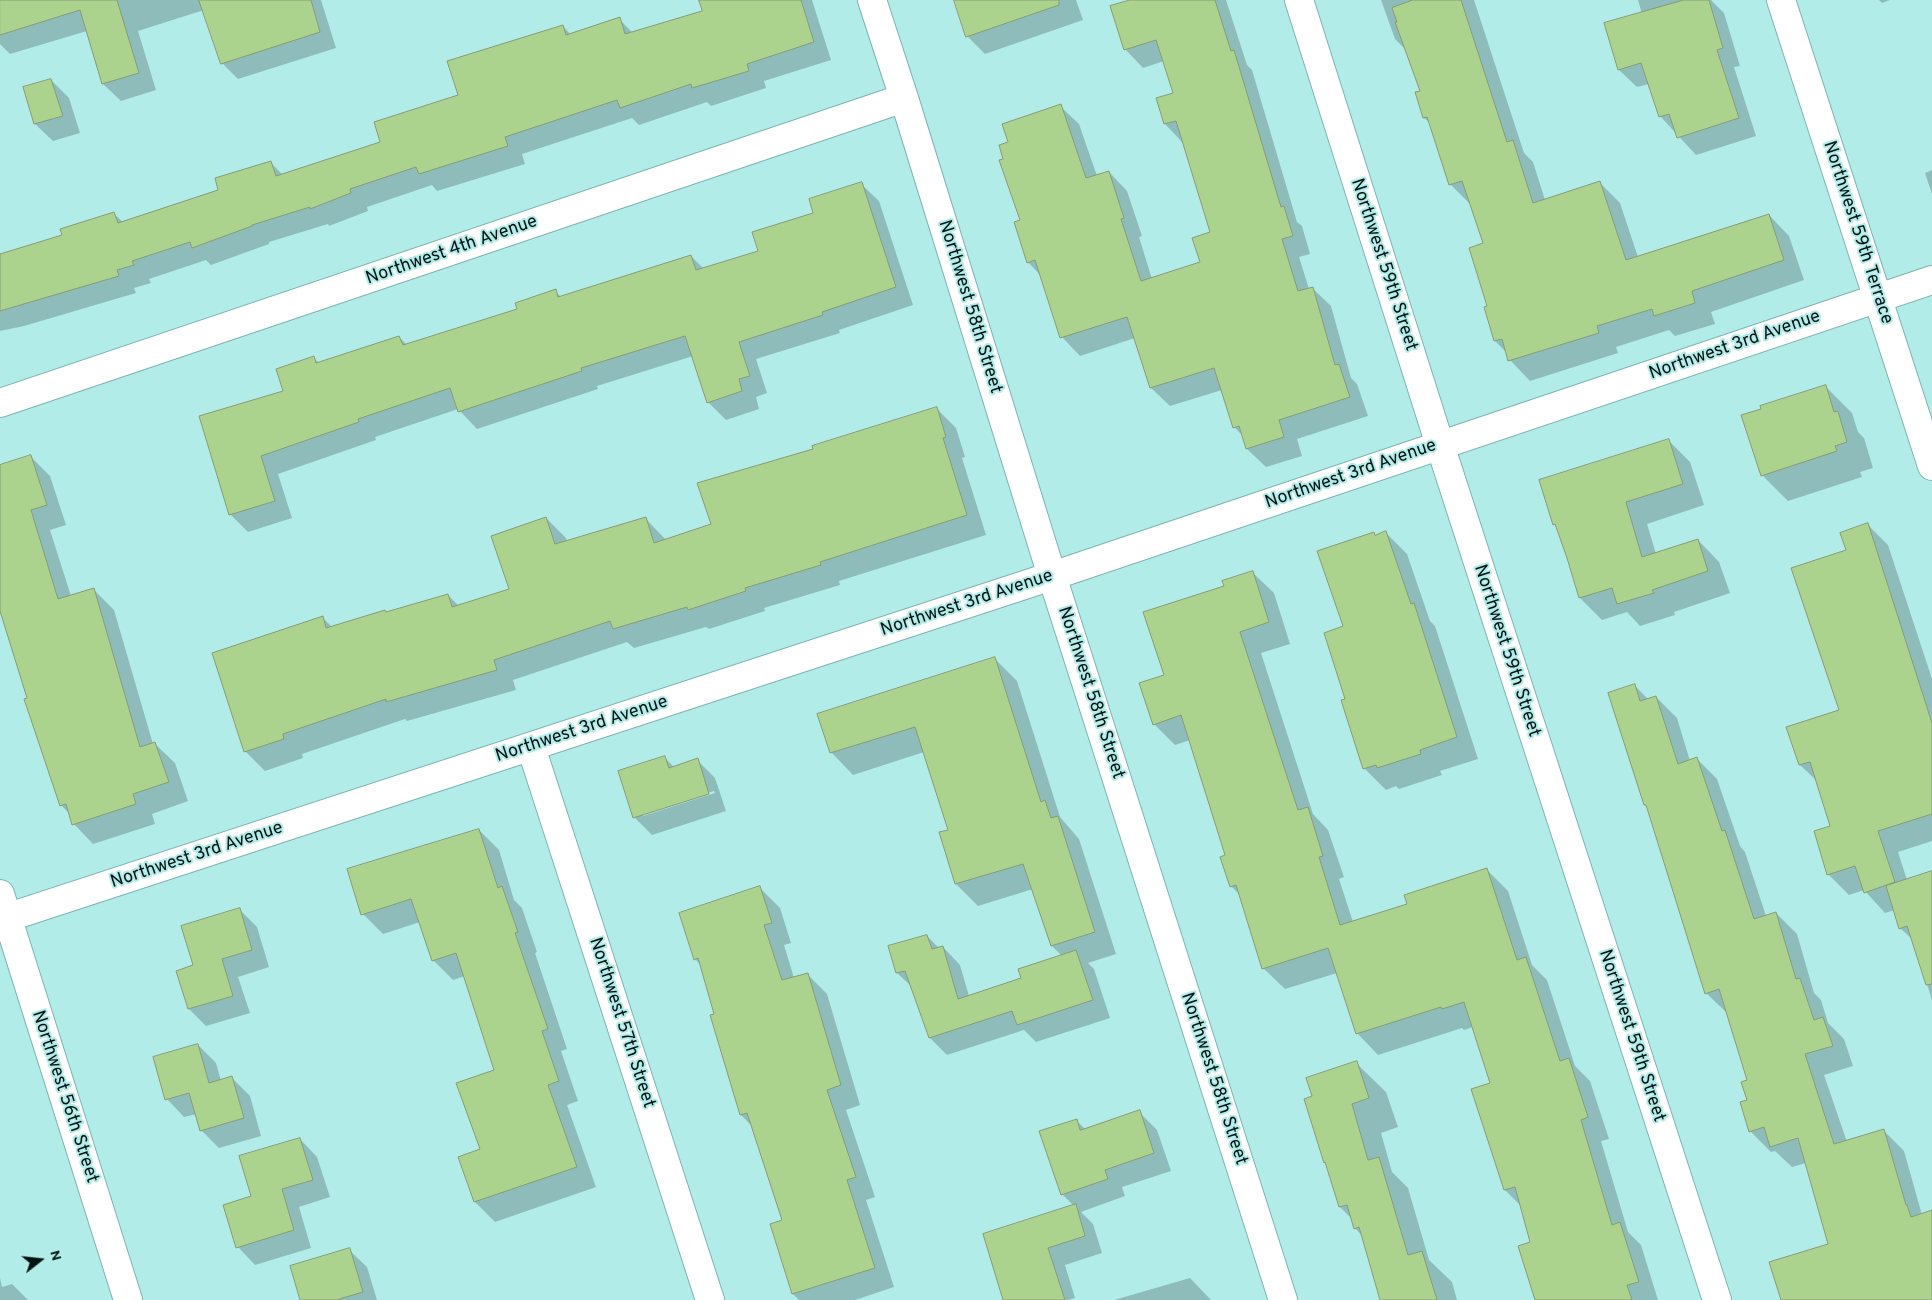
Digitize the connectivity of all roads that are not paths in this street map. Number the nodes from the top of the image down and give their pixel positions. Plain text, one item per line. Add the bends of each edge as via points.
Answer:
1 (872, 0) edge
2 (1299, 0) edge
3 (1781, 0) edge
4 (904, 98) junction
5 (1932, 280) edge
6 (1879, 298) junction
7 (0, 403) edge
8 (1440, 445) junction
9 (1932, 466) edge
10 (1052, 576) junction
11 (531, 747) junction
12 (2, 910) edge
13 (128, 1300) edge
14 (710, 1300) edge
15 (1284, 1300) edge
16 (1717, 1300) edge

1 - 4 street, Northwest 58th Street
2 - 8 street, Northwest 59th Street
3 - 6 street, Northwest 59th Terrace
4 - 7 street, Northwest 4th Avenue
4 - 10 street, Northwest 58th Street
5 - 6 street, Northwest 3rd Avenue
6 - 8 street, Northwest 3rd Avenue
6 - 9 street, Northwest 59th Terrace
8 - 10 street, Northwest 3rd Avenue
8 - 16 street, Northwest 59th Street
10 - 11 street, Northwest 3rd Avenue
10 - 15 street, Northwest 58th Street
11 - 12 street, Northwest 3rd Avenue
11 - 14 street, Northwest 57th Street
12 - 13 street, Northwest 56th Street

